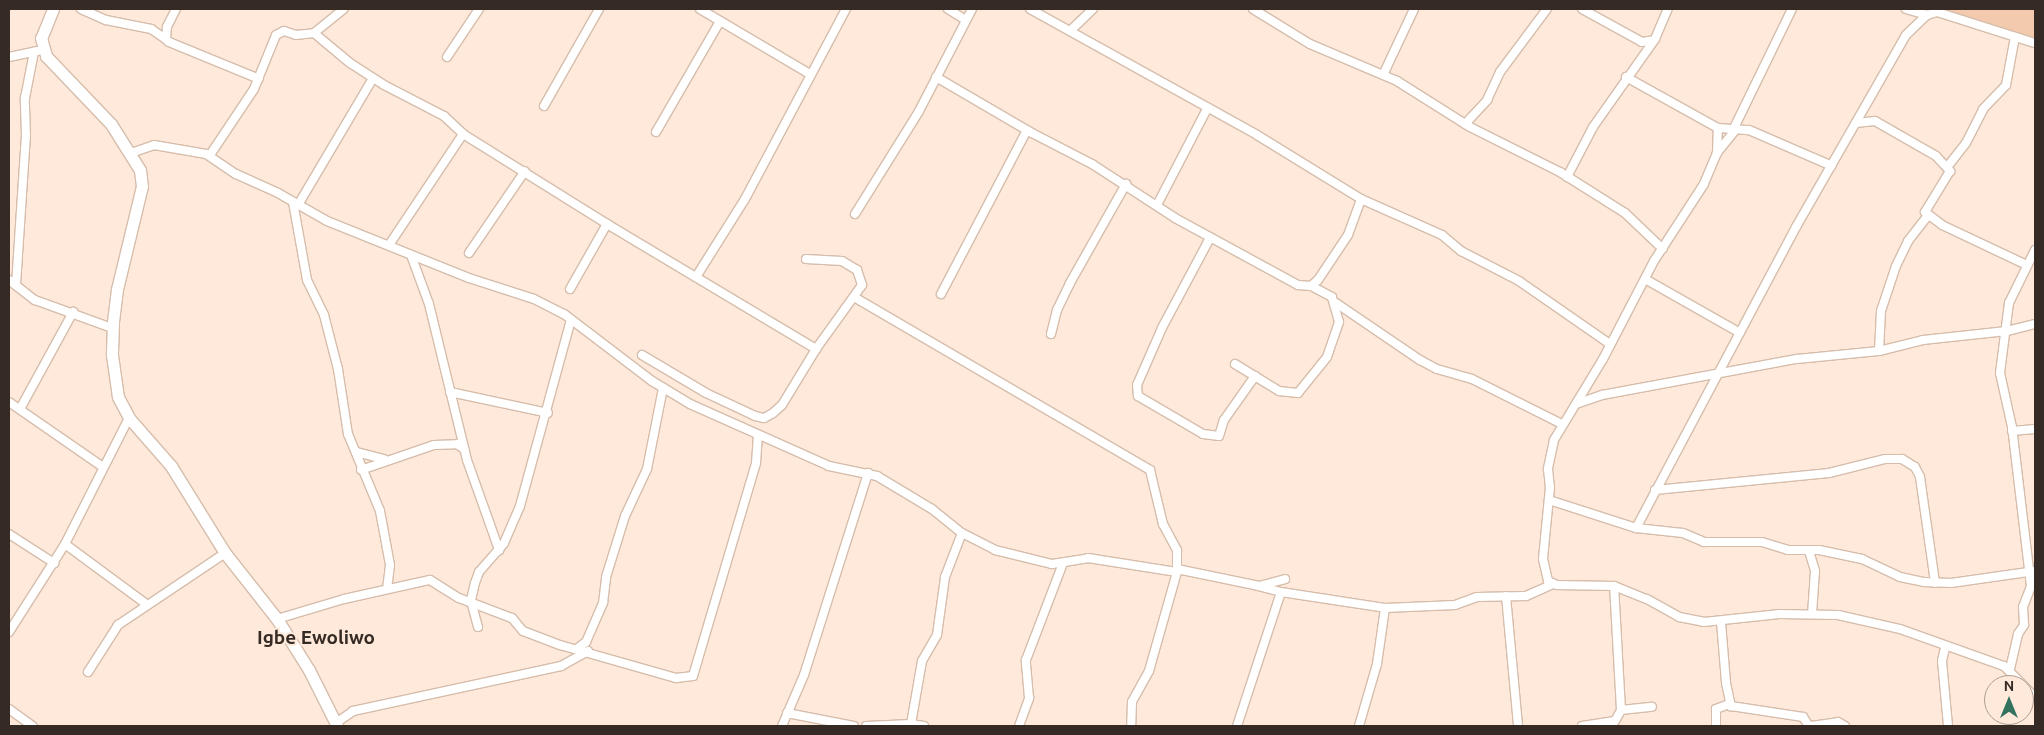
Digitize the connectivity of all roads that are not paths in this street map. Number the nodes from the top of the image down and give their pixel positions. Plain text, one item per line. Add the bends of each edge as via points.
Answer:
1 (53, 9) edge
2 (81, 9) edge
3 (176, 9) edge
4 (344, 9) edge
5 (478, 9) edge
6 (599, 9) edge
7 (700, 9) edge
8 (846, 9) edge
9 (948, 9) edge
10 (972, 9) edge
11 (1030, 9) edge
12 (1093, 9) edge
13 (1252, 9) edge
14 (1414, 9) edge
15 (1547, 9) edge
16 (1582, 9) edge
17 (1668, 9) edge
18 (1792, 9) edge
19 (1906, 9) edge
20 (1935, 12) edge
21 (964, 19) junction
22 (720, 21) junction
23 (169, 22) junction
24 (151, 29) junction
25 (1070, 31) junction
26 (314, 33) junction
27 (2015, 37) junction
28 (166, 39) junction
29 (1654, 40) junction
30 (1642, 42) junction
31 (2035, 43) edge
32 (38, 49) junction
33 (1644, 54) junction
34 (9, 57) edge
35 (447, 57) dead end
36 (810, 74) junction
37 (1382, 75) junction
38 (936, 77) junction
39 (373, 78) junction
40 (1626, 78) junction
41 (259, 79) junction
42 (1867, 105) junction
43 (544, 106) dead end
44 (1208, 107) junction
45 (1875, 121) junction
46 (1856, 123) junction
47 (1465, 124) junction
48 (1718, 128) junction
49 (1735, 128) junction
50 (1027, 130) junction
51 (656, 132) dead end
52 (463, 134) junction
53 (131, 153) junction
54 (1717, 153) junction
55 (210, 156) junction
56 (1832, 166) junction
57 (1948, 166) junction
58 (525, 171) junction
59 (1567, 177) junction
60 (1126, 184) junction
61 (1361, 199) junction
62 (296, 204) junction
63 (1156, 205) junction
64 (855, 214) dead end
65 (1928, 215) junction
66 (607, 224) junction
67 (1210, 238) junction
68 (389, 245) junction
69 (1663, 250) junction
70 (2035, 250) edge
71 (469, 253) dead end
72 (411, 255) junction
73 (806, 259) dead end
74 (2027, 265) junction
75 (696, 277) junction
76 (1645, 279) junction
77 (9, 280) edge
78 (16, 285) junction
79 (1311, 286) junction
80 (570, 289) dead end
81 (941, 294) dead end
82 (854, 297) junction
83 (1336, 302) junction
84 (74, 312) junction
85 (571, 320) junction
86 (2035, 324) edge
87 (112, 328) junction
88 (2007, 331) junction
89 (1740, 333) junction
90 (1051, 334) dead end
91 (1610, 344) junction
92 (816, 349) junction
93 (1878, 351) junction
94 (642, 355) dead end
95 (1235, 364) dead end
96 (1715, 375) junction
97 (1255, 376) junction
98 (663, 388) junction
99 (450, 392) junction
100 (9, 402) edge
101 (1576, 404) junction
102 (20, 409) junction
103 (548, 413) junction
104 (129, 418) junction
105 (1562, 424) junction
106 (2035, 429) edge
107 (2012, 431) junction
108 (758, 436) junction
109 (461, 444) junction
110 (356, 452) junction
111 (386, 459) junction
112 (103, 467) junction
113 (361, 470) junction
114 (868, 473) junction
115 (1655, 490) junction
116 (1549, 500) junction
117 (1636, 528) junction
118 (962, 533) junction
119 (9, 534) edge
120 (506, 538) junction
121 (497, 540) junction
122 (65, 544) junction
123 (499, 550) junction
124 (1809, 551) junction
125 (226, 553) junction
126 (54, 563) junction
127 (1058, 566) junction
128 (1177, 571) junction
129 (2032, 572) edge
130 (1285, 579) dead end
131 (1935, 583) junction
132 (1553, 584) junction
133 (1259, 586) junction
134 (1614, 586) junction
135 (387, 589) junction
136 (1281, 592) junction
137 (1506, 596) junction
138 (471, 600) junction
139 (146, 604) junction
140 (1385, 608) junction
141 (1812, 610) dead end
142 (277, 618) junction
143 (1721, 622) junction
144 (478, 627) dead end
145 (9, 632) edge
146 (586, 642) junction
147 (578, 648) junction
148 (1946, 648) junction
149 (589, 653) junction
150 (2010, 669) junction
151 (88, 672) dead end
152 (2015, 675) edge
153 (1729, 704) junction
154 (1652, 707) dead end
155 (9, 709) edge
156 (1621, 710) junction
157 (787, 713) junction
158 (18, 716) junction
159 (910, 724) junction
160 (337, 725) edge
161 (19, 726) edge
162 (32, 726) edge
163 (782, 726) edge
164 (854, 726) edge
165 (866, 726) edge
166 (924, 726) edge
167 (1019, 726) edge
168 (1132, 726) edge
169 (1237, 726) edge
170 (1359, 726) edge
171 (1518, 726) edge
172 (1582, 726) edge
173 (1716, 726) edge
174 (1810, 726) edge
175 (1846, 726) edge
176 (1948, 726) edge

1 - 32 street via 43,28
2 - 24 street via 106,20
3 - 23 street
4 - 26 street
5 - 35 street
6 - 43 street
7 - 22 street
8 - 36 street
9 - 21 street
10 - 21 street
11 - 25 street
12 - 25 street
13 - 37 street via 1310,44
14 - 37 street
15 - 47 street via 1500,72 1487,100
16 - 30 street
17 - 29 street
18 - 49 street
19 - 20 street
20 - 27 street
20 - 42 street via 1906,35
21 - 38 street
22 - 36 street
22 - 51 street
23 - 24 street
23 - 28 street
24 - 28 street
25 - 44 street
26 - 39 street
26 - 41 street via 296,36 279,32 272,40
27 - 31 street
27 - 57 street via 2006,85 1983,108 1966,143
28 - 41 street
29 - 30 street
29 - 33 street
30 - 33 street
32 - 34 street
32 - 53 street via 111,124
32 - 78 street via 24,98 26,135
33 - 40 street
36 - 75 street via 745,199
37 - 47 street
38 - 50 street
38 - 64 street via 919,111
39 - 52 street via 444,116
39 - 62 street
40 - 48 street
40 - 59 street via 1593,127
41 - 55 street
42 - 45 street
42 - 46 street
44 - 61 street
44 - 63 street
45 - 46 street
45 - 57 street via 1917,142
46 - 56 street
47 - 59 street
48 - 49 street
48 - 54 street
49 - 54 street
49 - 56 street via 1794,148
50 - 60 street
50 - 81 street
52 - 58 street
52 - 68 street
53 - 55 street via 154,145
53 - 87 street via 140,170 142,186 117,289
54 - 69 street via 1704,184
55 - 62 street via 236,174
56 - 89 street
57 - 65 street via 1949,176 1925,212
58 - 66 street
58 - 71 street
59 - 69 street via 1624,213
60 - 63 street
60 - 90 street via 1070,283 1057,310
61 - 79 street via 1348,235
61 - 91 street via 1442,235 1461,251 1519,281
62 - 68 street via 328,221
62 - 110 street via 307,280 324,315 338,369 348,434
63 - 67 street
65 - 74 street via 1942,225
65 - 93 street via 1908,241 1896,266 1881,311
66 - 75 street
66 - 80 street
67 - 79 street via 1276,275 1298,285
67 - 97 street via 1162,328 1137,385 1138,396 1203,434 1219,436 1224,420
68 - 72 street
69 - 76 street
70 - 74 street
72 - 85 street via 534,300
72 - 99 street via 428,304
73 - 82 street via 842,261 857,270 862,285
74 - 88 street via 2009,303
75 - 92 street
76 - 89 street
76 - 91 street
77 - 78 street
78 - 84 street via 35,300
79 - 83 street
82 - 92 street
82 - 128 street via 1150,470 1163,524 1177,550
83 - 97 street via 1339,322 1333,344 1327,357 1298,393 1279,391
83 - 105 street via 1420,360 1437,369 1472,379
84 - 87 street
84 - 102 street
85 - 98 street
85 - 103 street
86 - 88 street
87 - 104 street via 114,379 118,397
88 - 93 street via 1924,340
88 - 107 street via 2000,372
89 - 96 street
91 - 101 street
92 - 94 street via 782,405 764,418 706,394
93 - 96 street via 1797,359
95 - 97 street
96 - 101 street via 1602,395
96 - 115 street
98 - 108 street
98 - 146 street via 647,469 625,516 606,577 605,596
99 - 103 street
99 - 109 street
100 - 102 street
101 - 105 street
102 - 112 street
103 - 120 street via 520,506
104 - 112 street
104 - 125 street via 171,466
105 - 116 street via 1548,469
106 - 107 street
107 - 129 street
108 - 114 street via 829,466
108 - 149 street via 756,463 693,676 676,678
109 - 111 street via 434,445
109 - 121 street via 490,532
110 - 111 street
110 - 113 street
111 - 113 street
112 - 122 street
113 - 135 street via 380,511 390,565
114 - 118 street via 932,510
114 - 157 street via 804,675
115 - 117 street
115 - 131 street via 1829,473 1885,459 1902,459 1915,467 1920,477
116 - 117 street
116 - 132 street via 1543,568 1548,581
117 - 124 street via 1683,533 1704,542 1756,541 1788,550
118 - 127 street via 996,550
118 - 159 street via 945,577 937,635 922,661
119 - 126 street
120 - 121 street
120 - 123 street
121 - 123 street
122 - 126 street
122 - 139 street
123 - 138 street via 479,572
124 - 131 street via 1862,558 1900,577
124 - 141 street via 1814,571
125 - 139 street
125 - 142 street
126 - 145 street
127 - 128 street via 1088,558
127 - 167 street via 1026,660 1029,698
128 - 133 street
128 - 168 street via 1149,672 1132,702
129 - 131 street
129 - 150 street via 2031,586 2023,607 2024,625 2018,634
130 - 133 street
132 - 134 street
132 - 137 street via 1526,596
133 - 136 street
134 - 143 street via 1647,598 1679,617
134 - 156 street
135 - 138 street via 430,580 455,596
135 - 142 street
136 - 140 street
136 - 169 street
137 - 140 street via 1478,598 1455,605
137 - 171 street
138 - 144 street
138 - 147 street via 512,618 523,631
139 - 151 street via 118,626
140 - 170 street via 1377,664
142 - 160 street
143 - 148 street via 1780,614 1838,615 1900,629
143 - 153 street
146 - 147 street
146 - 149 street
147 - 149 street
148 - 150 street
148 - 176 street via 1942,661
149 - 160 street via 561,666 353,711
150 - 152 street
153 - 173 street via 1716,709
153 - 174 street via 1737,709 1803,717
154 - 156 street
155 - 158 street
156 - 172 street via 1614,720
157 - 163 street
157 - 164 street
158 - 161 street
158 - 162 street
159 - 165 street
159 - 166 street
174 - 175 street via 1838,722

